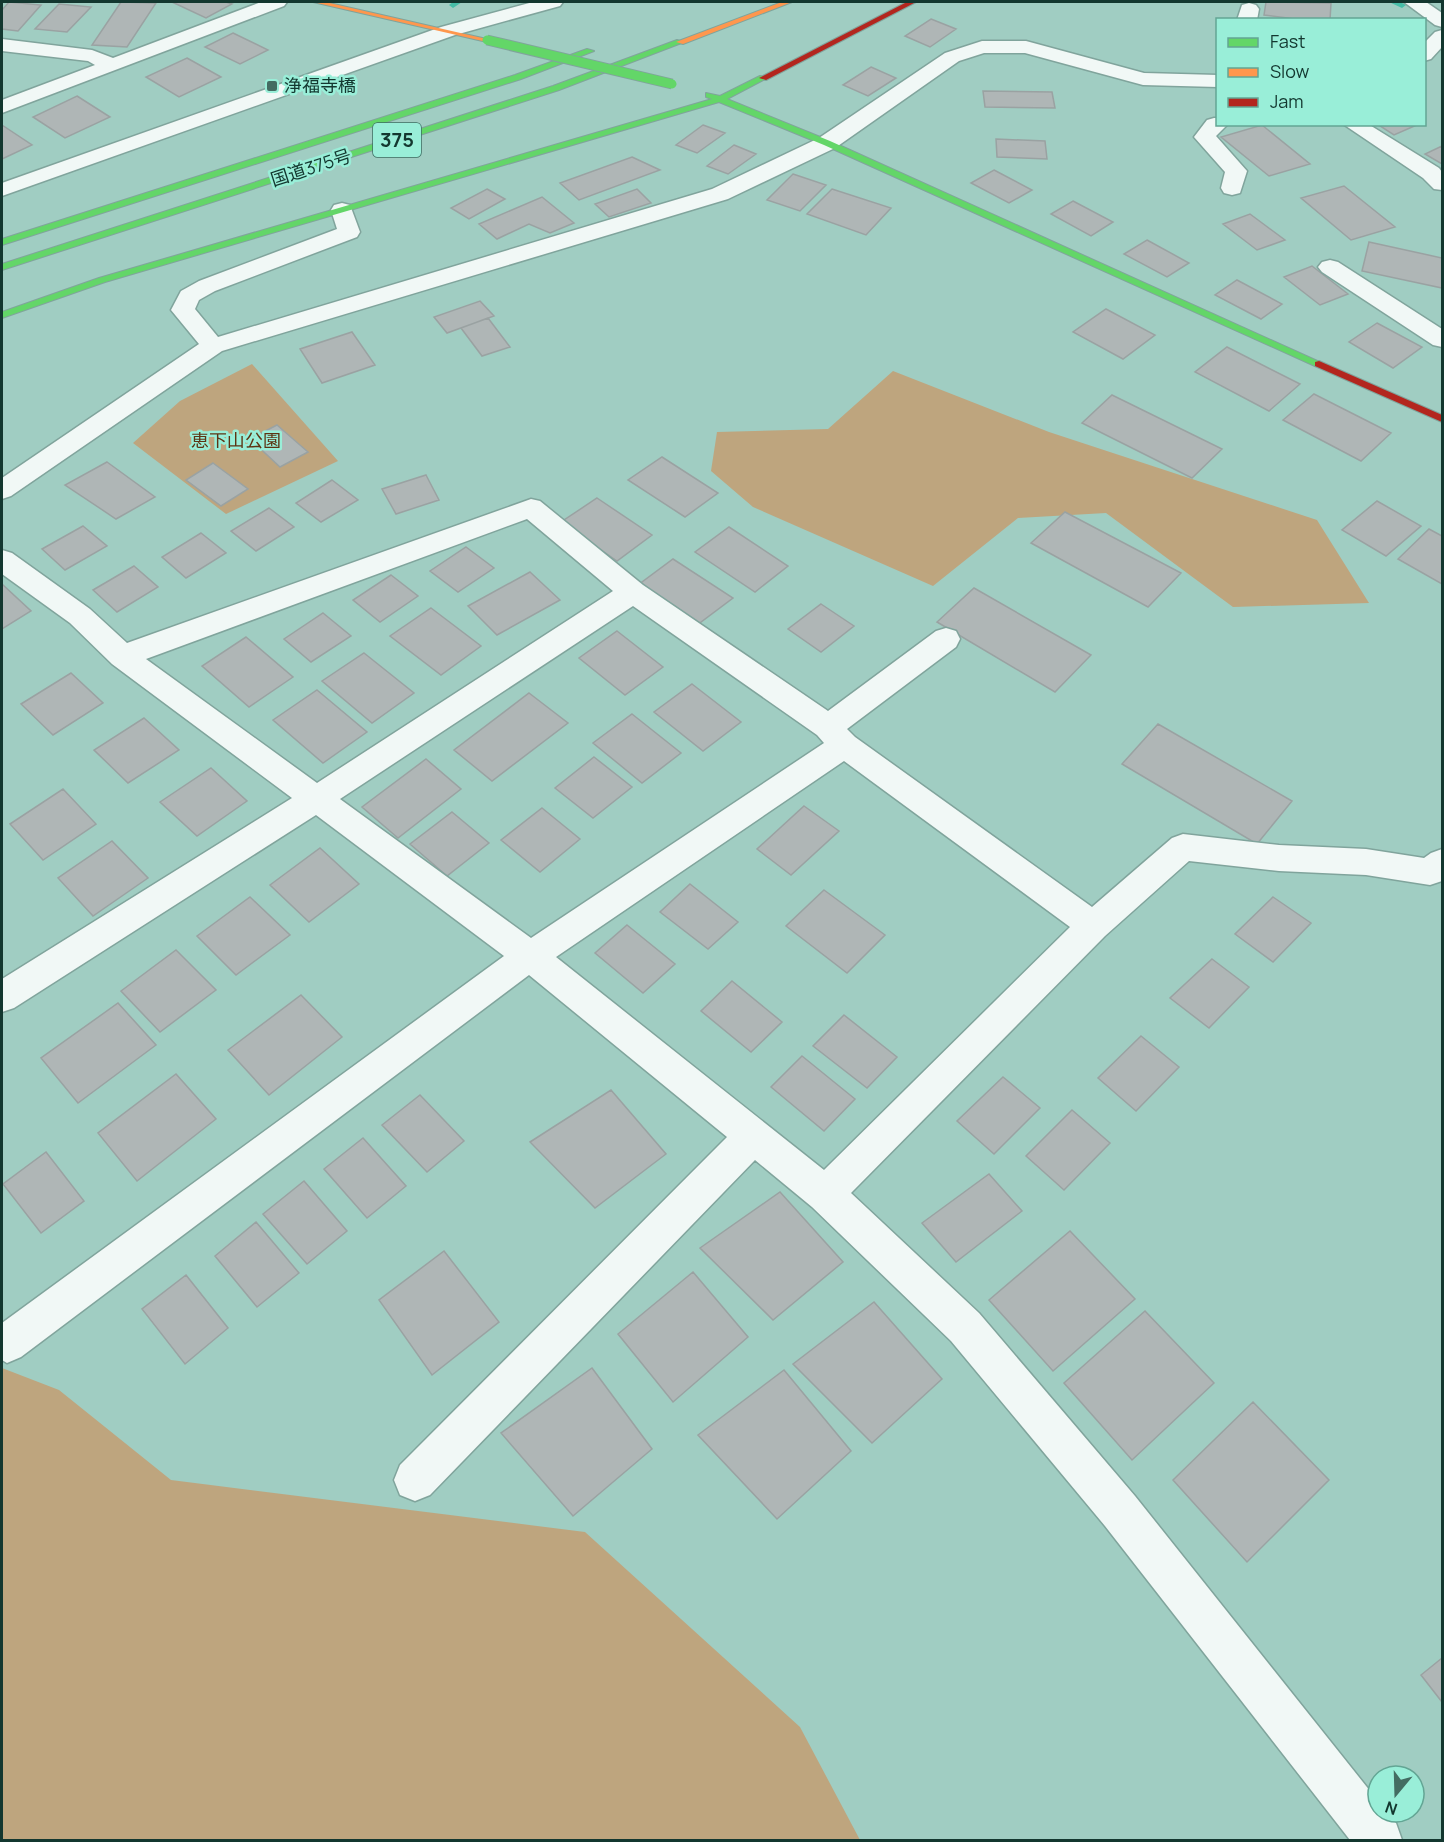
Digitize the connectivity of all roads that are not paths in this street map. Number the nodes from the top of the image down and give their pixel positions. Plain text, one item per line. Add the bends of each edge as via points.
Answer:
1 (277, 2) edge
2 (317, 2) edge
3 (553, 2) edge
4 (788, 2) edge
5 (912, 2) edge
6 (1414, 2) edge
7 (1443, 21) edge
8 (448, 31) junction
9 (1443, 36) edge
10 (2, 45) edge
11 (605, 45) dead end
12 (1426, 55) edge
13 (113, 64) junction
14 (1216, 81) edge
15 (721, 99) junction
16 (2, 107) edge
17 (1216, 124) edge
18 (1356, 126) edge
19 (827, 142) junction
20 (1443, 184) edge
21 (1232, 188) dead end
22 (2, 190) edge
23 (342, 210) junction
24 (2, 242) edge
25 (2, 267) edge
26 (1330, 267) dead end
27 (2, 315) edge
28 (1443, 340) edge
29 (213, 346) junction
30 (1443, 419) edge
31 (2, 490) edge
32 (2, 560) edge
33 (633, 592) junction
34 (946, 639) dead end
35 (122, 656) junction
36 (836, 736) junction
37 (318, 798) junction
38 (1443, 862) edge
39 (1093, 926) junction
40 (530, 956) junction
41 (2, 997) edge
42 (753, 1136) junction
43 (825, 1194) junction
44 (7, 1343) dead end
45 (415, 1480) dead end
46 (1379, 1840) edge

1 - 13 street
2 - 8 main road
3 - 8 street
4 - 25 main road, 国道375号 / 375 via 556,88
5 - 15 main road
6 - 7 street
8 - 15 main road, bridge
8 - 22 street
9 - 12 street
10 - 13 street via 92,56
11 - 24 main road, 国道375号 / 375 via 518,77
13 - 16 street
14 - 19 street via 1143,79 1026,47 982,47 952,57
15 - 19 main road
15 - 23 main road
17 - 21 street via 1204,137 1236,171
18 - 20 street
19 - 29 street via 720,194
19 - 30 main road
23 - 27 main road via 102,280
23 - 29 street via 349,232 189,296 183,310
26 - 28 street
29 - 31 street
32 - 35 street via 80,616
33 - 35 street via 531,508
33 - 36 street
33 - 37 street
34 - 36 street
35 - 37 street
36 - 39 street
36 - 40 street
37 - 40 street
37 - 41 street
38 - 39 street via 1430,872 1366,862 1279,858 1183,847
39 - 43 street
40 - 42 street
40 - 44 street
42 - 43 street
42 - 45 street
43 - 46 street via 965,1327 1120,1511

